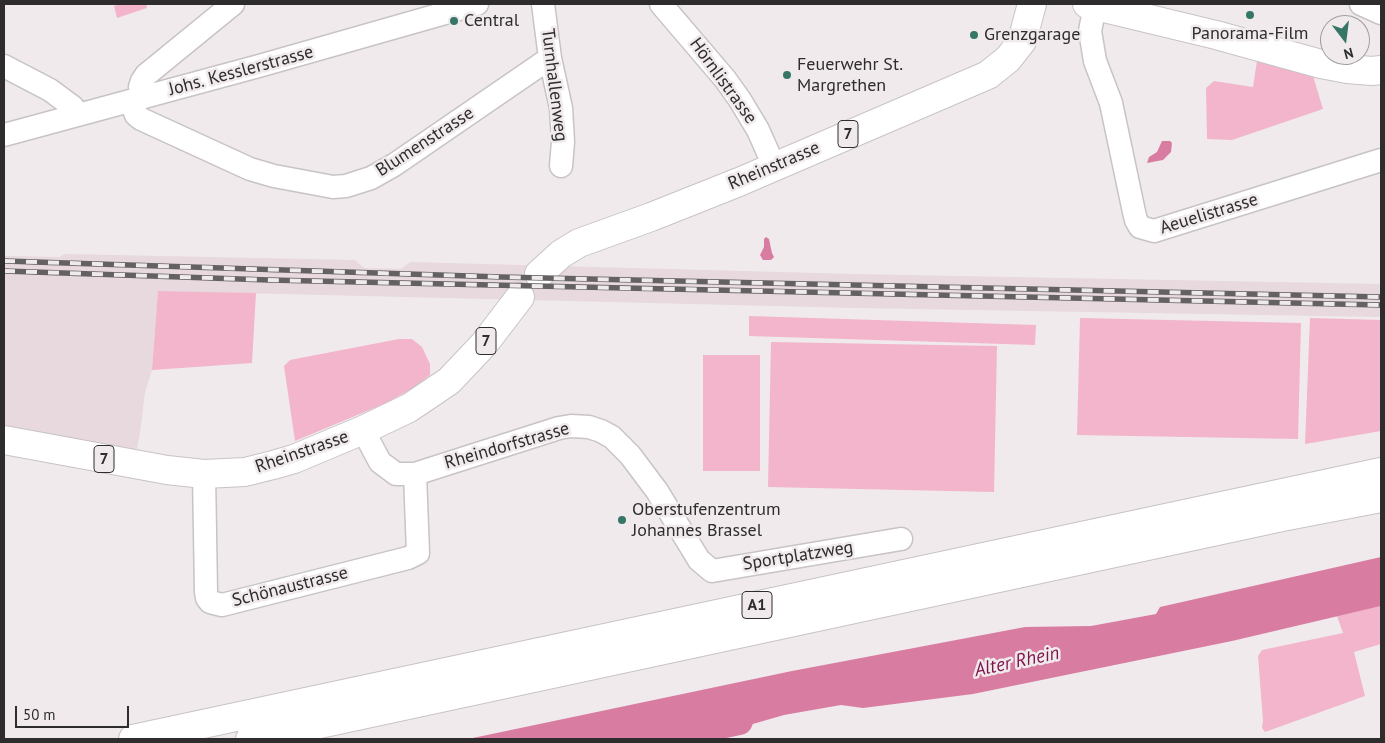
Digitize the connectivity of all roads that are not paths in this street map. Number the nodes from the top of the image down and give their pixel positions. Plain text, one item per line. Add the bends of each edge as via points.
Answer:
1 (233, 4) edge
2 (477, 4) edge
3 (543, 4) edge
4 (661, 4) edge
5 (1032, 4) edge
6 (1361, 4) edge
7 (1091, 5) edge
8 (1381, 13) edge
9 (550, 58) junction
10 (4, 66) edge
11 (1381, 70) edge
12 (137, 100) junction
13 (76, 116) junction
14 (4, 135) edge
15 (1381, 160) edge
16 (561, 166) dead end
17 (774, 166) junction
18 (539, 274) dead end
19 (520, 297) dead end
20 (363, 430) junction
21 (4, 440) edge
22 (1381, 472) edge
23 (204, 474) junction
24 (415, 474) junction
25 (1381, 498) edge
26 (901, 539) dead end
27 (699, 560) joint
28 (133, 739) edge
29 (250, 739) edge

1 - 12 street via 146,75
2 - 12 street, Johs. Kesslerstrasse
3 - 9 street, Turnhallenweg
4 - 17 street, Hörnlistrasse via 740,100
5 - 17 main road, Rheinstrasse / 7 via 1022,41 997,70
6 - 8 street
7 - 11 main road via 1321,64
7 - 15 street, Aeuelistrasse via 1090,31 1095,61 1111,103 1140,227 1154,231
9 - 12 street, Blumenstrasse via 394,165 346,186 333,187 250,169 141,119 136,115
9 - 16 street, Turnhallenweg via 561,108
10 - 13 street via 50,90 73,107
12 - 13 street, Johs. Kesslerstrasse
13 - 14 street, Johs. Kesslerstrasse
17 - 18 main road, Rheinstrasse / 7 via 580,243 561,254
19 - 20 main road, Rheinstrasse / 7 via 449,381 409,408
20 - 23 main road, Rheinstrasse / 7 via 294,459 245,472
20 - 24 street, Rheindorfstrasse via 380,462 396,474
21 - 23 main road, Rheinstrasse / 7 via 159,469
22 - 28 main road, A1
23 - 24 street, Schönaustrasse via 206,592 210,602 222,605 418,553
24 - 27 street, Rheindorfstrasse via 559,428 589,427 612,437 630,455 658,491
25 - 29 main road, A1
26 - 27 street, Sportplatzweg via 712,571

